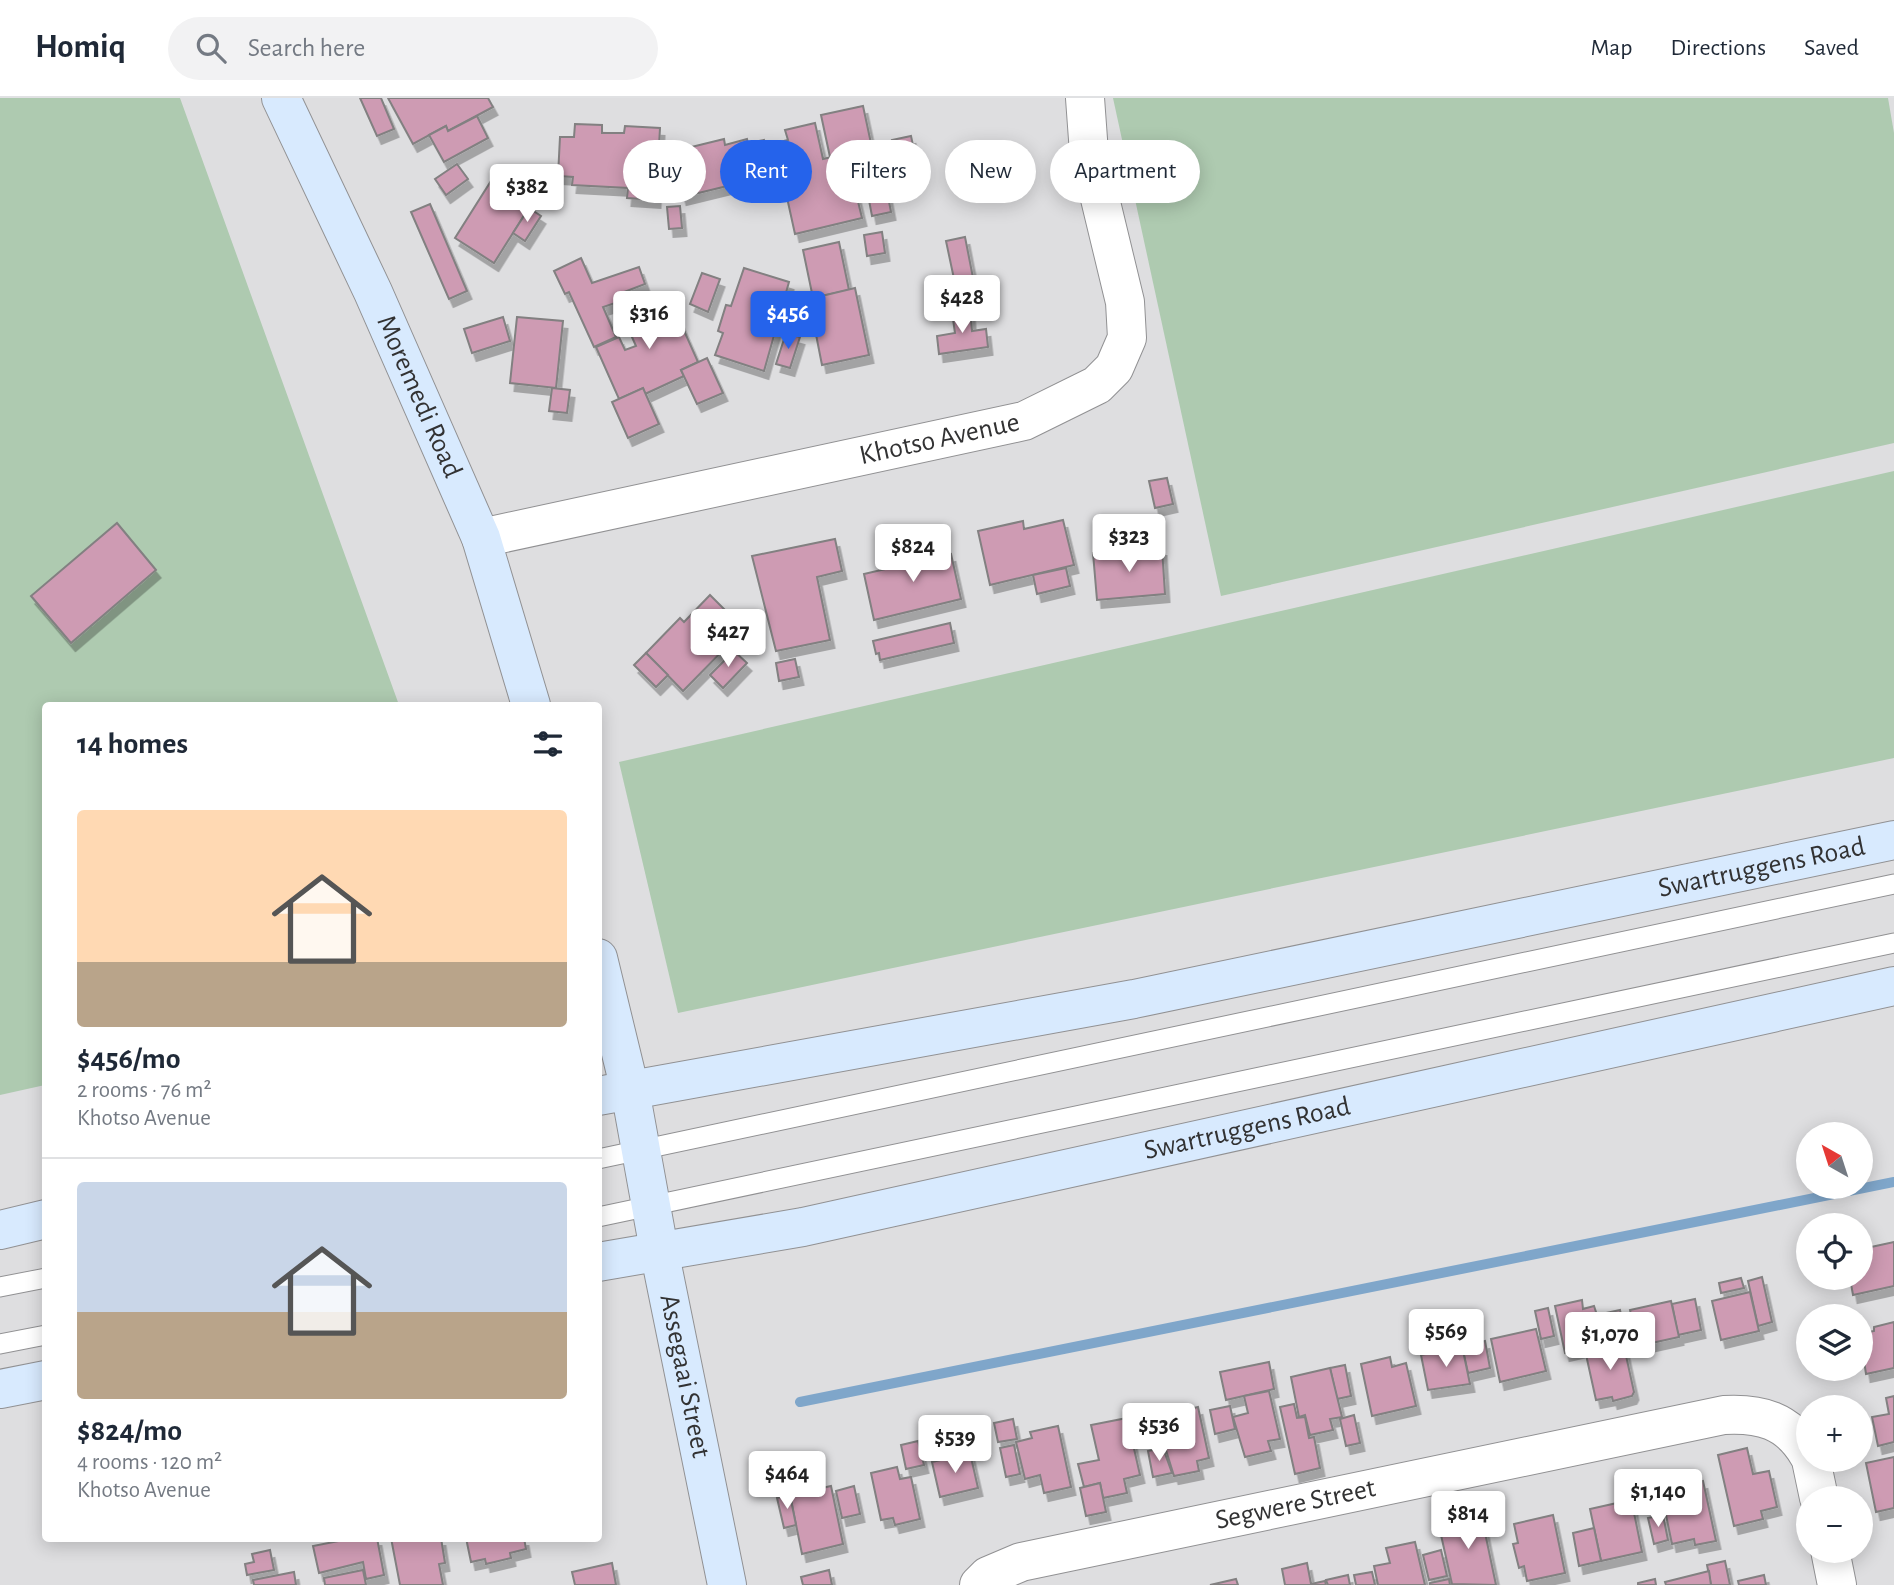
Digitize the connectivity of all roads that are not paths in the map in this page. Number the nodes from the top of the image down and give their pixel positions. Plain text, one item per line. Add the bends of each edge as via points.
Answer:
1 (281, 98) edge
2 (1085, 98) edge
3 (481, 538) junction
4 (530, 702) edge
5 (1894, 841) edge
6 (1894, 884) edge
7 (1894, 943) edge
8 (1894, 986) edge
9 (602, 992) edge
10 (614, 1093) edge
11 (641, 1150) junction
12 (602, 1158) edge
13 (651, 1205) junction
14 (602, 1216) edge
15 (42, 1220) edge
16 (0, 1230) edge
17 (659, 1250) junction
18 (602, 1261) edge
19 (42, 1279) edge
20 (0, 1287) edge
21 (42, 1336) edge
22 (0, 1344) edge
23 (42, 1381) edge
24 (0, 1390) edge
25 (1796, 1436) edge
26 (1833, 1563) edge
27 (727, 1585) edge
28 (979, 1585) edge
29 (1837, 1585) edge

1 - 3 main road, Moremedi Road
2 - 3 street, Khotso Avenue via 1089,153 1125,302 1127,338 1114,368 1097,385 1024,421
3 - 4 main road, Moremedi Road
5 - 10 main road, Swartruggens Road via 1134,999
6 - 11 lane
7 - 13 lane
8 - 17 main road, Swartruggens Road via 803,1227
9 - 10 main road
10 - 11 main road
11 - 12 lane
11 - 13 main road
13 - 14 lane
13 - 17 main road
15 - 16 main road
17 - 18 main road, Swartruggens Road
17 - 27 main road, Assegaai Street
19 - 20 lane
21 - 22 lane
23 - 24 main road
25 - 28 street, Segwere Street via 1779,1422 1752,1414 1724,1415 1021,1562 988,1576
26 - 29 street

